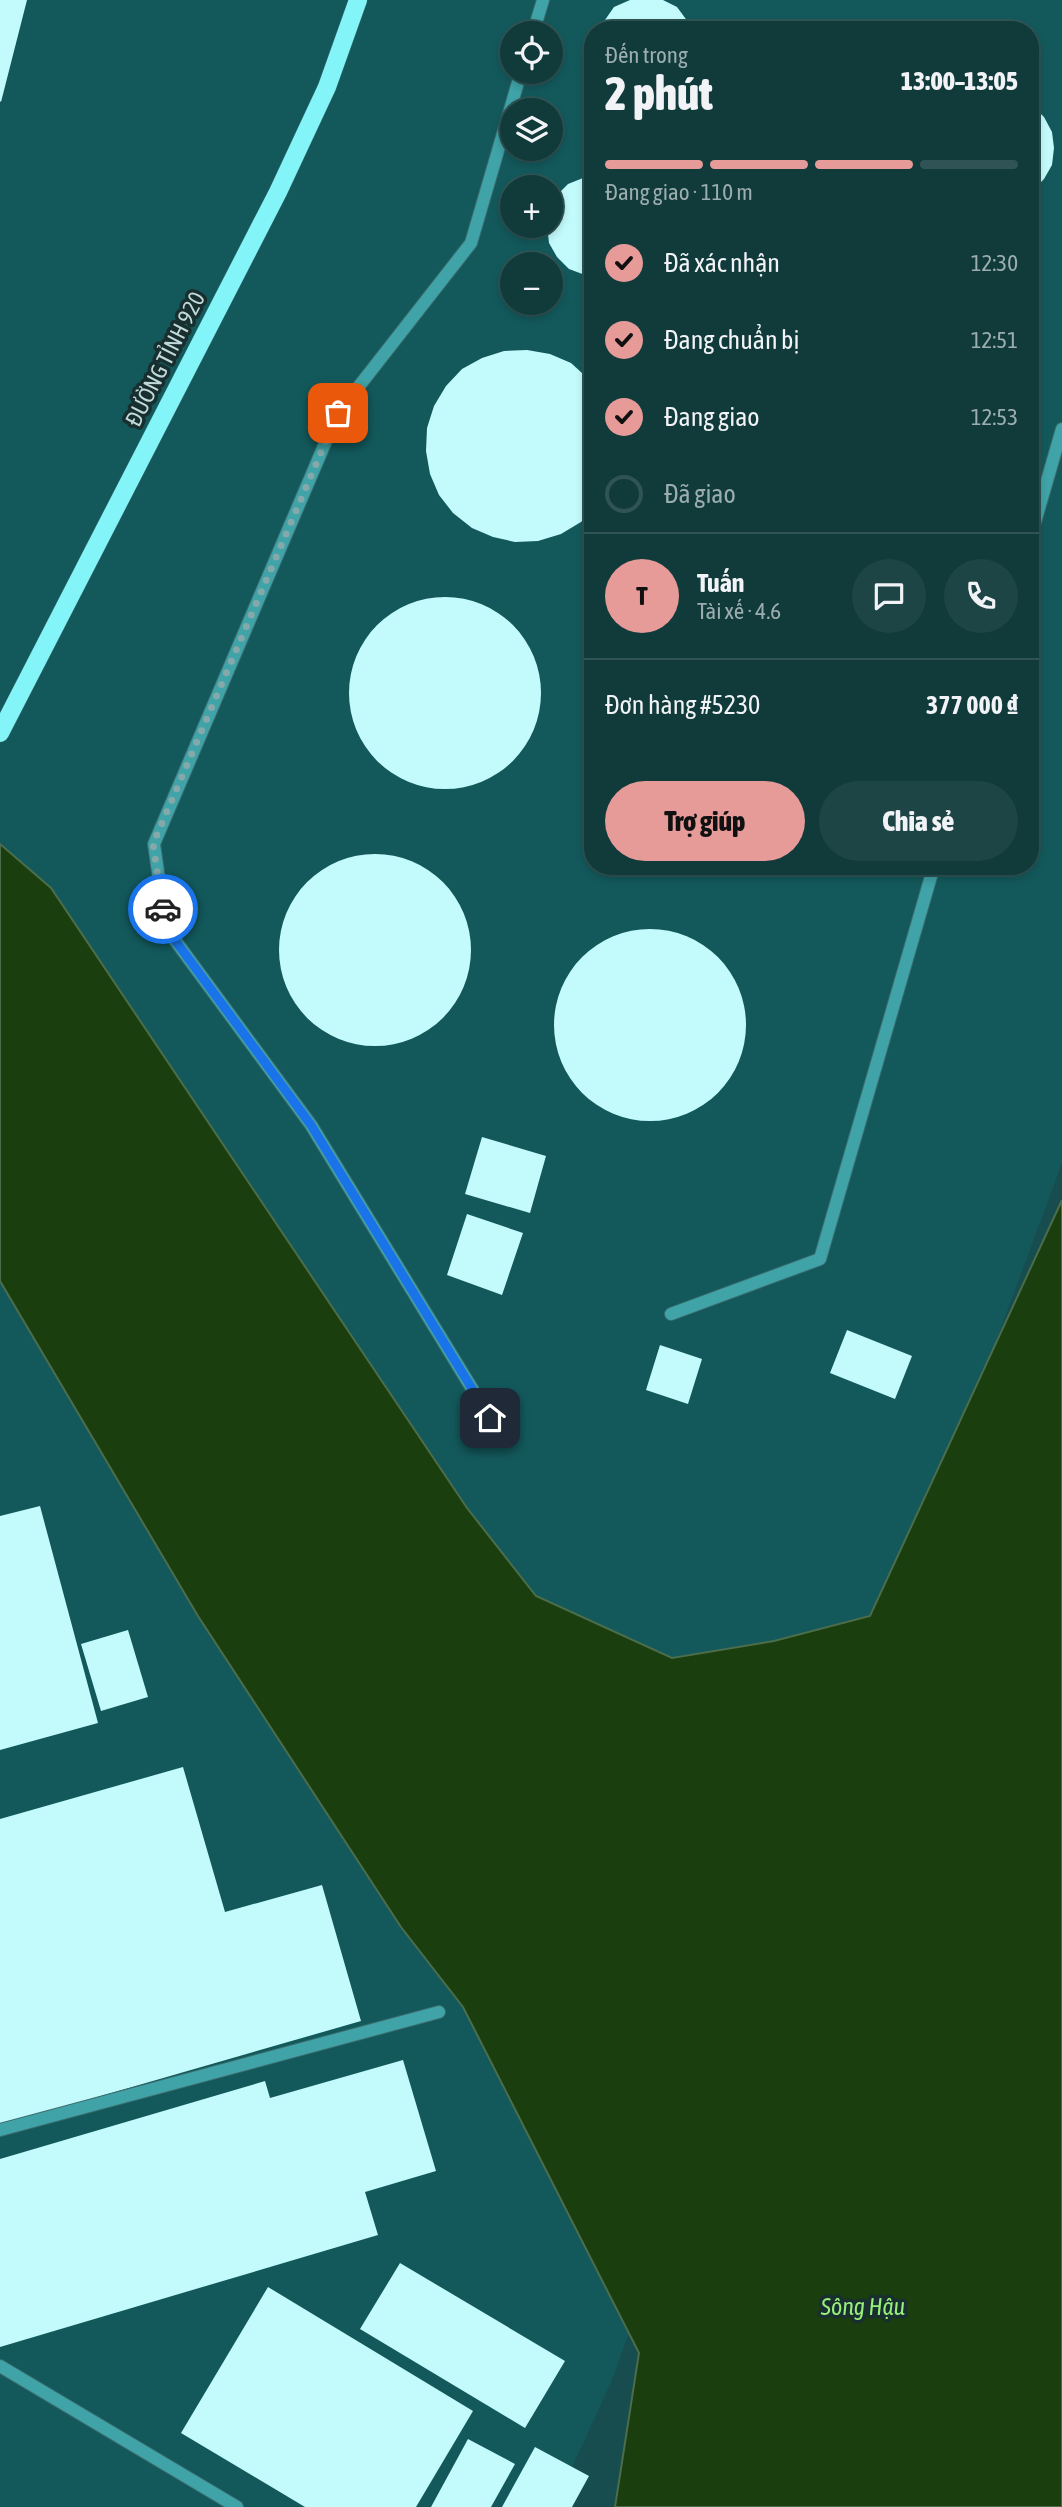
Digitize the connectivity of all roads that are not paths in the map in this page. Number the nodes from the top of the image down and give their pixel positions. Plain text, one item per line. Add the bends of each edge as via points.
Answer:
1 (358, 0) edge
2 (543, 0) edge
3 (537, 21) edge
4 (518, 84) edge
5 (1062, 429) edge
6 (1039, 508) edge
7 (0, 733) edge
8 (931, 875) edge
9 (671, 1314) dead end
10 (490, 1418) dead end
11 (439, 2012) dead end
12 (0, 2130) edge
13 (0, 2366) edge
14 (237, 2507) edge

1 - 7 main road, ĐƯỜNG TỈNH 920 via 327,87 278,192
2 - 3 lane
4 - 10 lane via 471,243 338,413 153,844 166,928 311,1125
5 - 6 lane
8 - 9 lane via 820,1259
11 - 12 lane
13 - 14 lane

